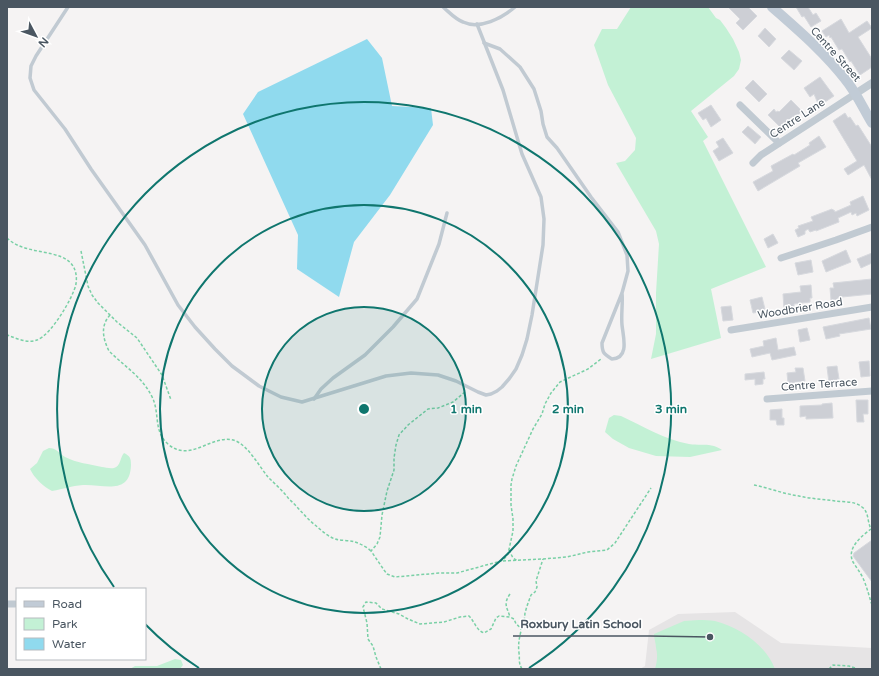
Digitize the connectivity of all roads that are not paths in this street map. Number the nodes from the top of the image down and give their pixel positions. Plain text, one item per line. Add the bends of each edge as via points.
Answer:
1 (68, 7) edge
2 (443, 7) edge
3 (515, 7) edge
4 (772, 7) edge
5 (477, 24) junction
6 (484, 42) junction
7 (872, 83) edge
8 (855, 94) junction
9 (740, 105) dead end
10 (872, 123) edge
11 (779, 143) junction
12 (752, 163) dead end
13 (447, 213) dead end
14 (872, 227) edge
15 (780, 258) dead end
16 (622, 293) junction
17 (872, 307) edge
18 (731, 330) dead end
19 (872, 391) edge
20 (314, 399) junction
21 (767, 399) dead end

1 - 20 lane via 31,66 30,78 34,90 65,129 145,245 194,327 232,366 259,386 281,397 302,402
2 - 5 lane via 458,20
3 - 5 lane via 488,23
4 - 8 main road, Centre Street via 826,57
5 - 6 lane
6 - 16 lane via 500,49 520,67 534,89 547,137 618,232 627,255 628,272
6 - 20 lane via 503,90 522,154 541,197 544,219 544,245 532,315 527,339 516,369 502,387 486,395 438,375 411,373 386,376
7 - 8 street
8 - 10 main road, Centre Street
8 - 11 street, Centre Lane
9 - 11 street
11 - 12 street, Centre Lane
13 - 20 lane via 439,244 417,299 365,355 333,378
14 - 15 street
16 - 16 lane via 602,343 603,353 612,359 619,357 624,346
17 - 18 street, Woodbrier Road
19 - 21 street, Centre Terrace

